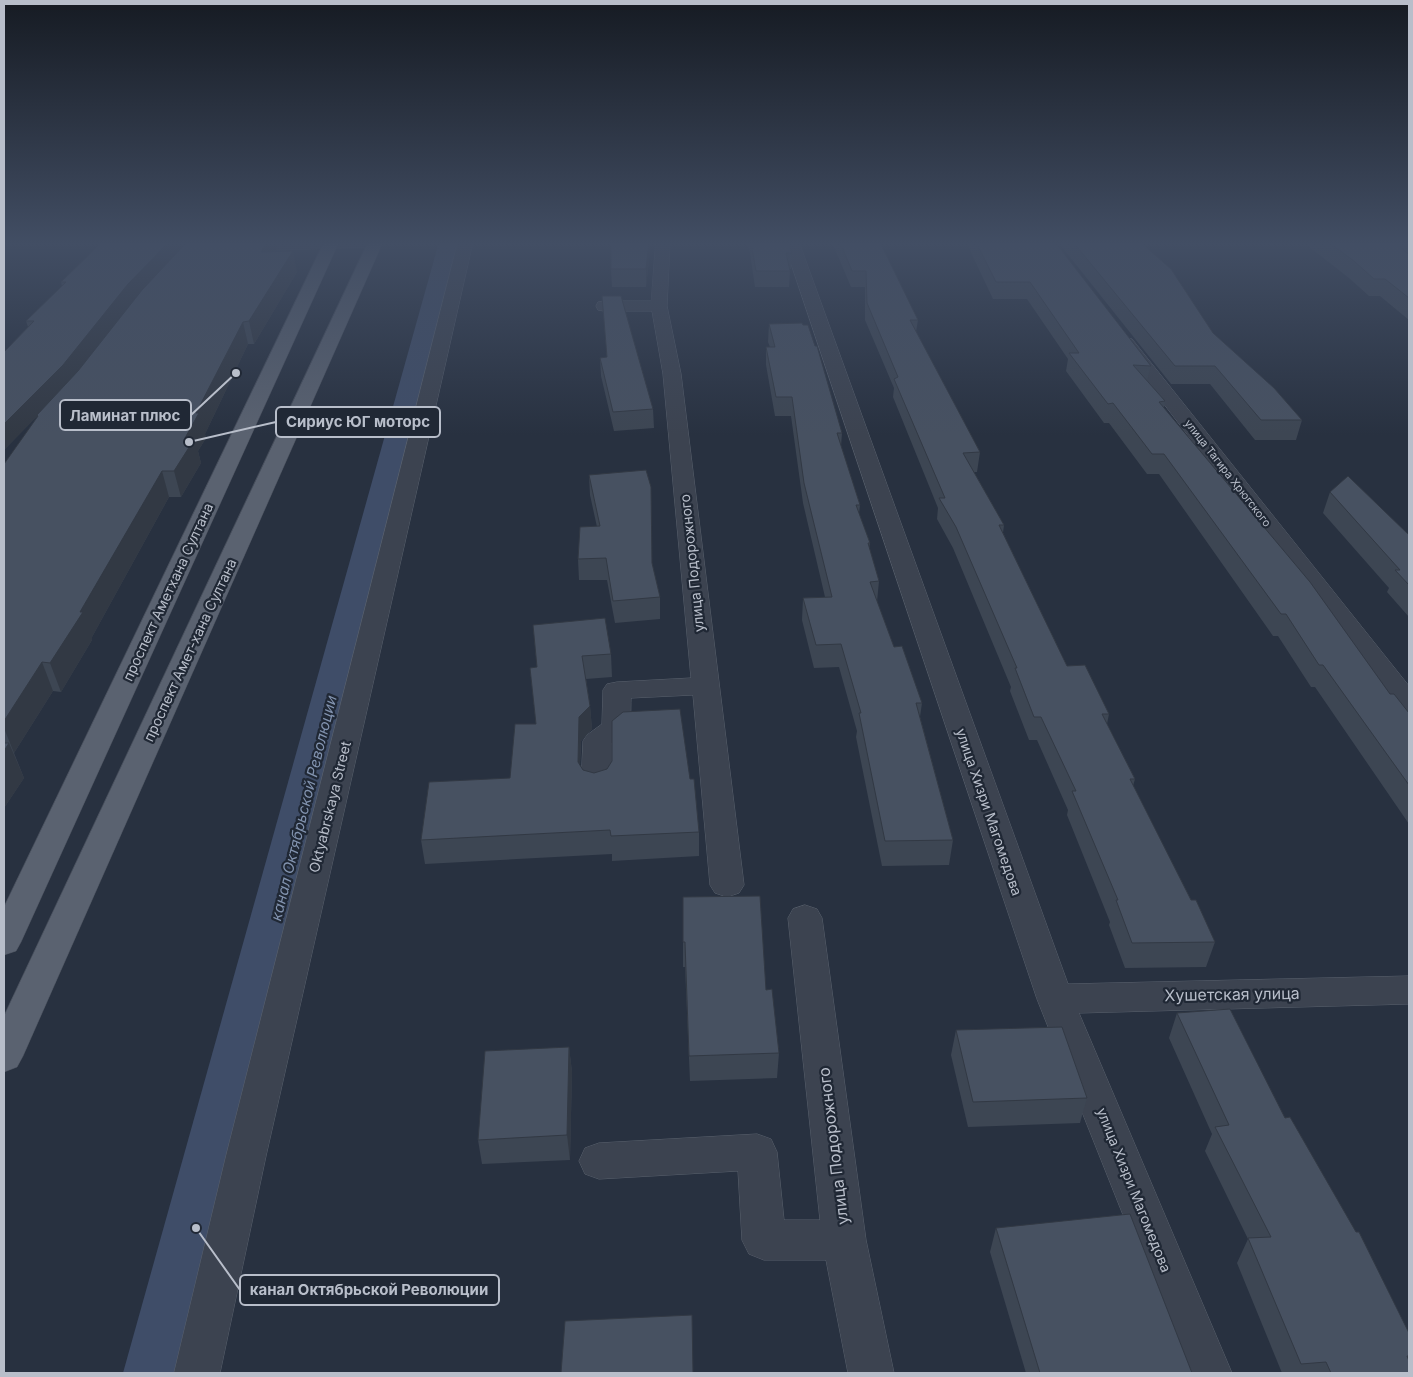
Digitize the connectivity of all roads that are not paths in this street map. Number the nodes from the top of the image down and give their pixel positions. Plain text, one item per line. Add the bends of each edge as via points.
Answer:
1 (302, 306) edge
2 (346, 306) edge
3 (451, 306) edge
4 (659, 306) edge
5 (813, 306) edge
6 (1115, 328) edge
7 (705, 686) junction
8 (1409, 704) edge
9 (596, 785) edge
10 (726, 885) dead end
11 (805, 918) dead end
12 (4, 942) edge
13 (1409, 990) edge
14 (1055, 999) junction
15 (4, 1056) edge
16 (599, 1161) dead end
17 (844, 1240) junction
18 (197, 1373) edge
19 (871, 1373) edge
20 (1209, 1373) edge

1 - 12 main road, проспект Аметхана Султана
2 - 15 main road, проспект Амет-хана Султана
3 - 18 street, Oktyabrskaya Street via 248,1146
4 - 7 street, улица Подорожного via 672,374
5 - 14 street, улица Хизри Магомедова
6 - 8 street, улица Тагира Хрюгского
7 - 9 street via 617,690 616,727 597,741
7 - 10 street, улица Подорожного
11 - 17 street, улица Подорожного
13 - 14 street, Хушетская улица
14 - 20 street, улица Хизри Магомедова
16 - 17 street via 757,1152 764,1240
17 - 19 street, улица Подорожного

